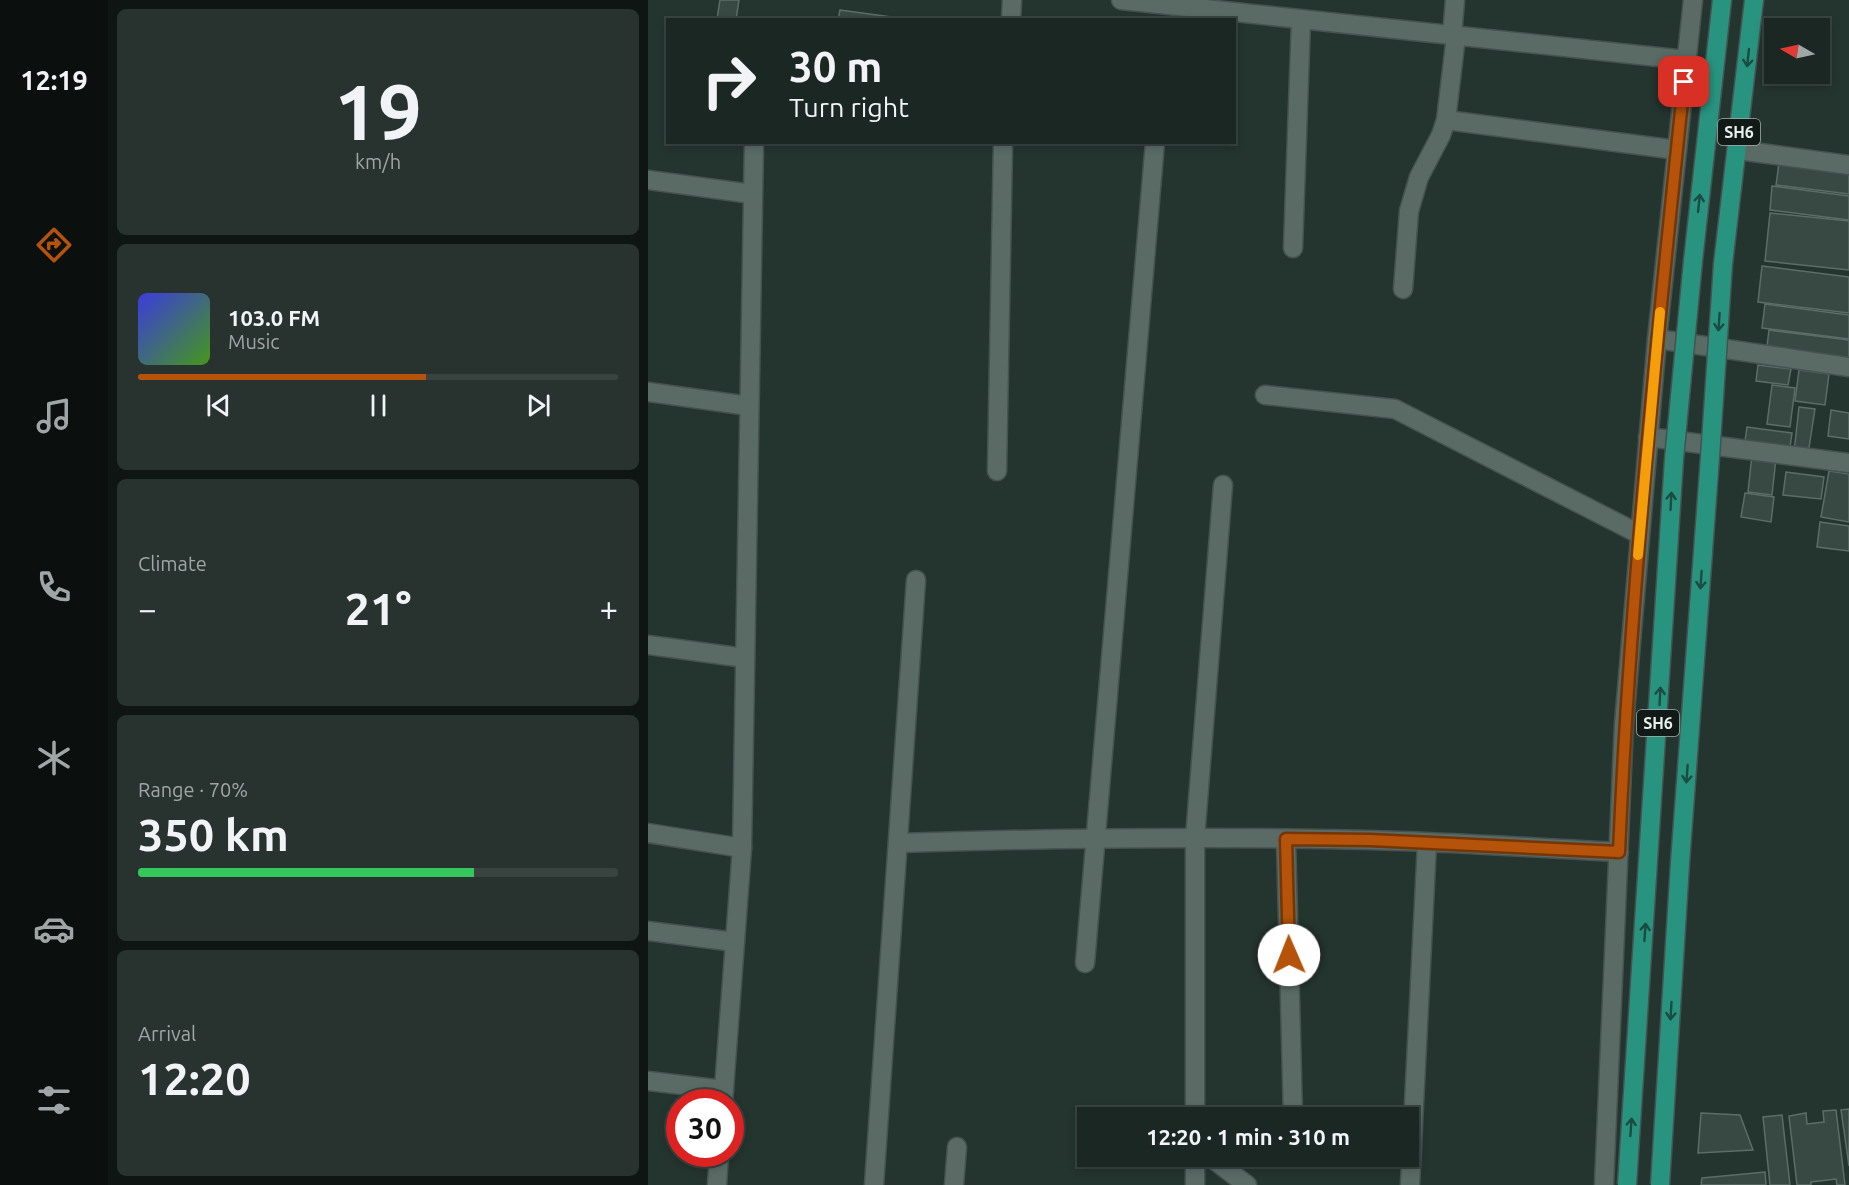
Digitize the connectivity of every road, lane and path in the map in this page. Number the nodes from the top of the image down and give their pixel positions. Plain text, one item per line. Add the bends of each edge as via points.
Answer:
1 (1012, 0) edge
2 (1121, 0) edge
3 (1455, 0) edge
4 (1693, 0) edge
5 (1722, 0) edge
6 (1754, 0) edge
7 (1166, 9) edge
8 (1011, 18) edge
9 (1301, 20) junction
10 (1454, 36) junction
11 (1686, 60) junction
12 (1446, 120) junction
13 (754, 144) edge
14 (1003, 144) edge
15 (1155, 144) edge
16 (1677, 150) junction
17 (1738, 150) junction
18 (1849, 165) edge
19 (648, 180) edge
20 (752, 194) junction
21 (1293, 248) dead end
22 (1403, 289) dead end
23 (1657, 339) junction
24 (1849, 367) edge
25 (648, 392) edge
26 (1266, 395) dead end
27 (749, 406) junction
28 (1648, 437) junction
29 (1849, 464) edge
30 (997, 471) dead end
31 (1223, 485) dead end
32 (1640, 534) junction
33 (916, 579) dead end
34 (648, 645) edge
35 (745, 658) junction
36 (648, 833) edge
37 (1096, 837) junction
38 (1195, 838) junction
39 (1286, 839) junction
40 (898, 843) junction
41 (1427, 843) junction
42 (741, 848) junction
43 (1619, 852) junction
44 (648, 931) edge
45 (735, 942) junction
46 (1085, 963) dead end
47 (648, 1081) edge
48 (688, 1089) edge
49 (724, 1089) edge
50 (1195, 1107) edge
51 (1293, 1107) edge
52 (957, 1147) dead end
53 (718, 1167) edge
54 (1195, 1167) edge
55 (1223, 1167) edge
56 (717, 1185) edge
57 (874, 1185) edge
58 (954, 1185) edge
59 (1195, 1185) edge
60 (1247, 1185) edge
61 (1410, 1185) edge
62 (1604, 1185) edge
63 (1627, 1185) edge
64 (1660, 1185) edge

1 - 8 street
2 - 7 street
3 - 10 street
4 - 11 street
63 -> 5 main road, SH6, bridge via 1674,459
6 -> 17 main road, SH6
7 - 9 street
9 - 10 street
9 - 21 street
10 - 11 street
10 - 12 street
11 - 16 street
12 - 16 street
12 - 22 street via 1419,177 1409,211
13 - 20 street
14 - 30 street
15 - 37 street
16 - 23 street
17 - 18 street
17 -> 64 main road, SH6, bridge via 1723,264
19 - 20 street
20 - 27 street
23 - 24 street
23 - 28 street
25 - 27 street
26 - 32 street via 1395,409
27 - 35 street
28 - 29 street
28 - 32 street
31 - 38 street
32 - 43 street via 1624,724
33 - 40 street
34 - 35 street
35 - 42 street
36 - 42 street
37 - 38 street
37 - 40 street
37 - 46 street
38 - 39 street
38 - 50 street
39 - 41 street
39 - 51 street
40 - 57 street
41 - 43 street
41 - 61 street
42 - 45 street
43 - 62 street
44 - 45 street
45 - 49 street
47 - 48 street
52 - 58 street
53 - 56 street
54 - 59 street
55 - 60 street

